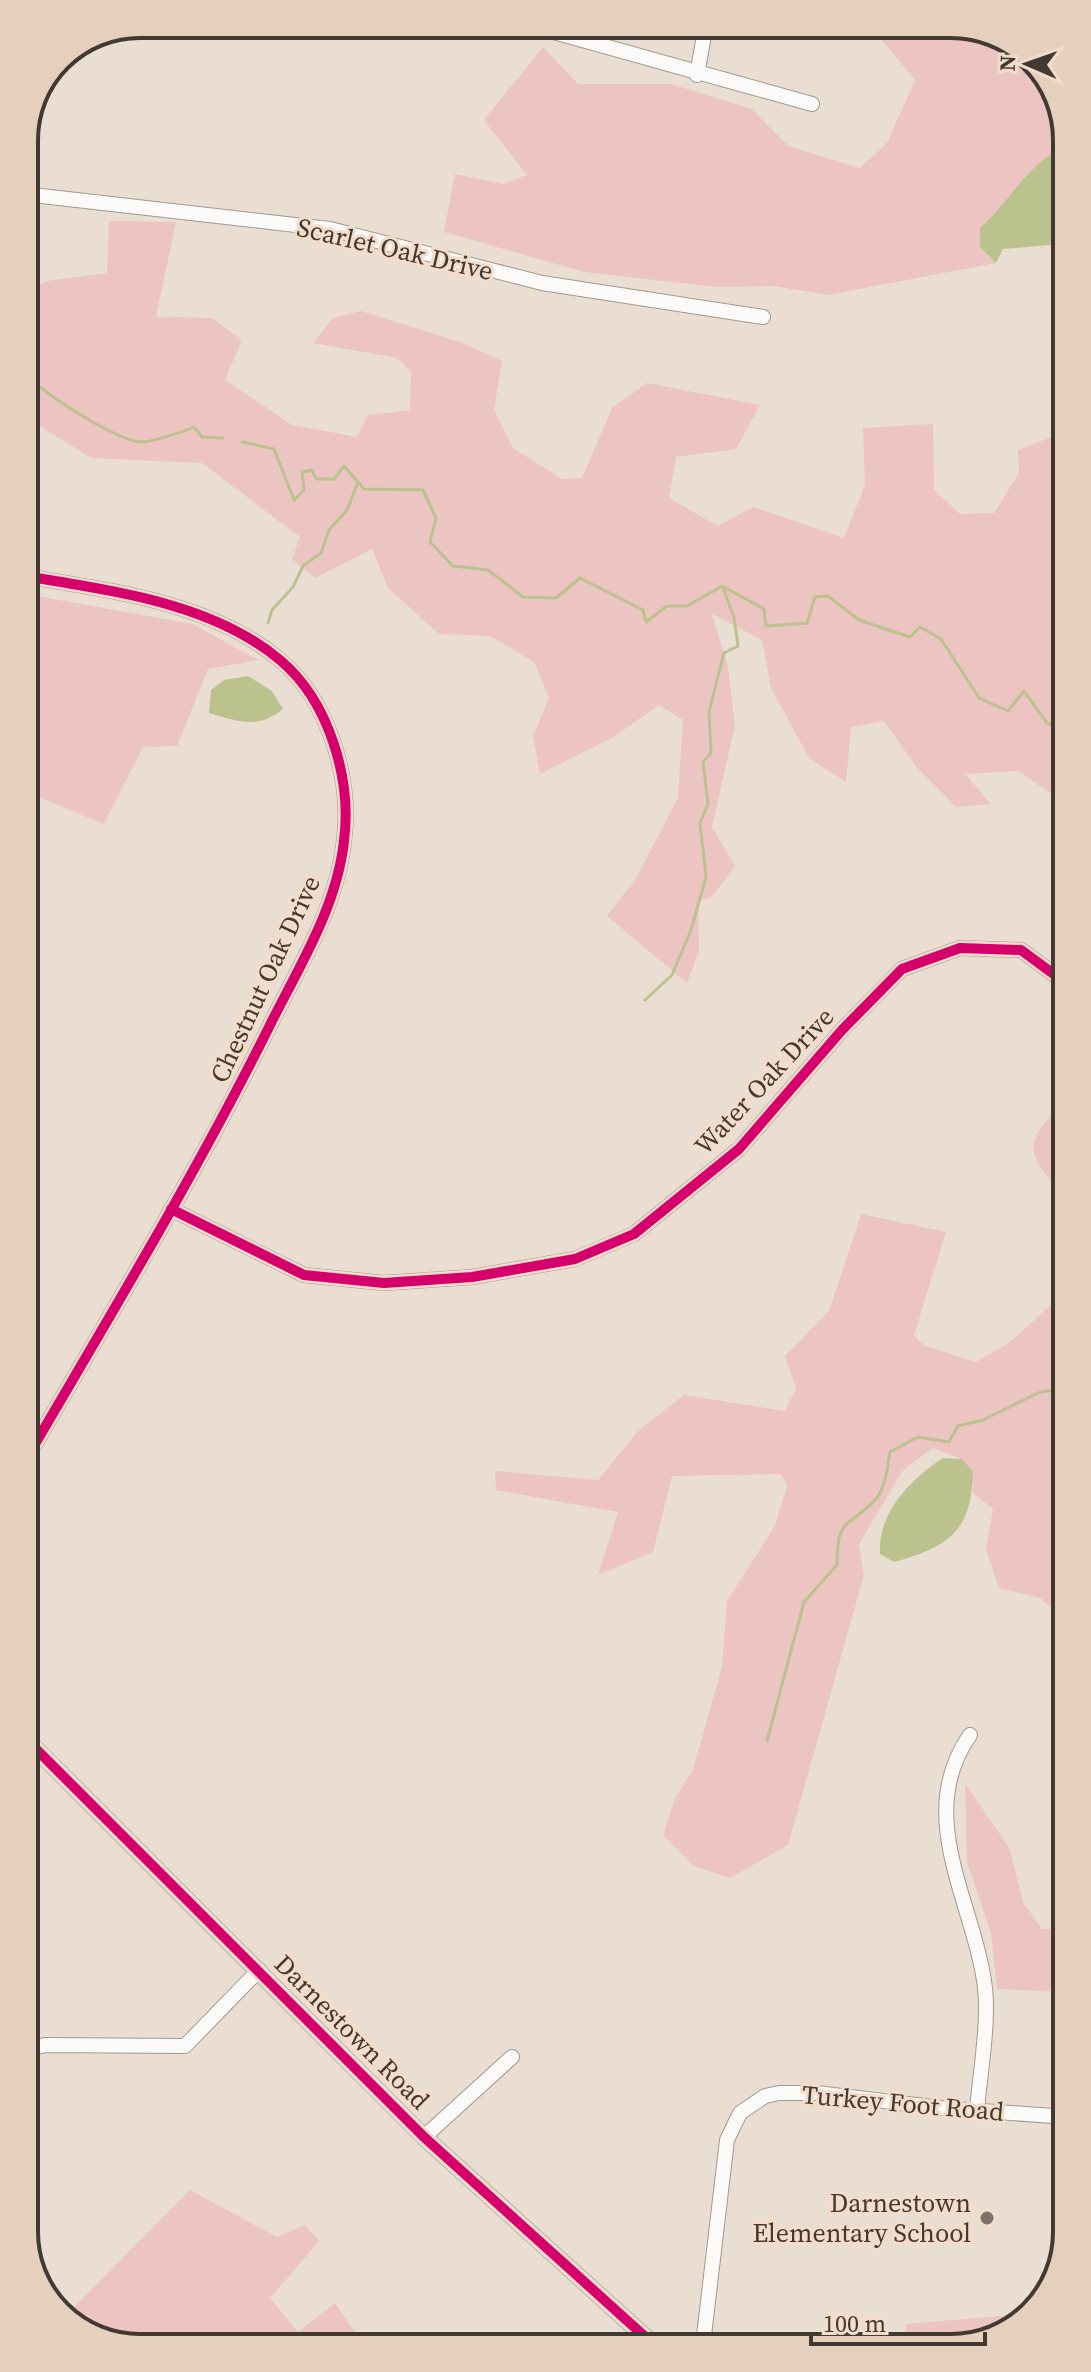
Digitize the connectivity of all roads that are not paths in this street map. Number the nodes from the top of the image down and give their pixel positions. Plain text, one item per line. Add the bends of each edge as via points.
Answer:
1 (572, 38) edge
2 (704, 38) edge
3 (697, 75) junction
4 (812, 104) dead end
5 (38, 196) edge
6 (763, 317) dead end
7 (38, 579) edge
8 (1053, 974) edge
9 (171, 1209) junction
10 (38, 1439) edge
11 (970, 1735) dead end
12 (38, 1751) edge
13 (259, 1970) junction
14 (38, 2047) edge
15 (512, 2057) dead end
16 (977, 2110) junction
17 (1053, 2116) edge
18 (424, 2137) junction
19 (642, 2334) edge
20 (704, 2334) edge

1 - 3 street
2 - 3 street
3 - 4 street
5 - 6 street, Scarlet Oak Drive via 330,229 542,283
7 - 9 street, Chestnut Oak Drive via 163,603 251,638 282,661 307,690 328,730 343,784 344,842 326,913 233,1100
8 - 9 street, Water Oak Drive via 1021,950 960,948 902,969 739,1149 634,1234 575,1259 472,1277 384,1283 304,1275
9 - 10 street, Chestnut Oak Drive
11 - 16 street via 948,1779 948,1842 985,1990
12 - 13 main road, Darnestown Road
13 - 14 street via 185,2046
13 - 18 main road, Darnestown Road
15 - 18 street
16 - 17 street, Turkey Foot Road
16 - 20 street, Turkey Foot Road via 779,2093 740,2113 727,2140
18 - 19 main road, Darnestown Road

